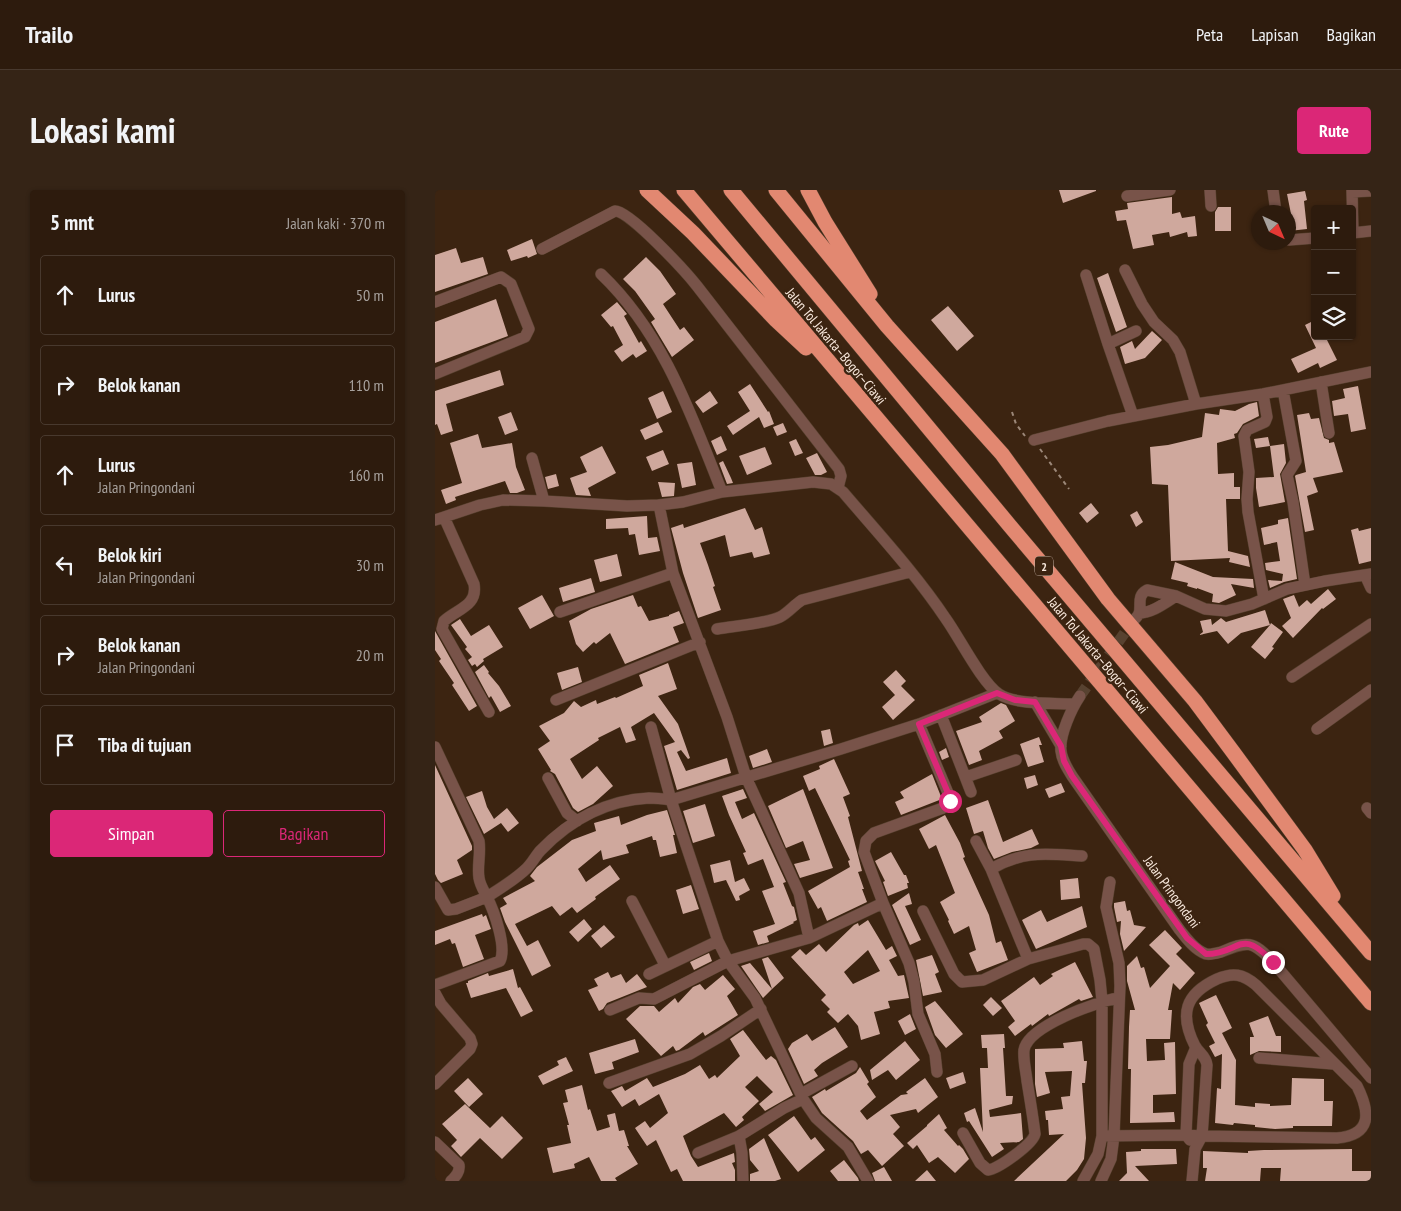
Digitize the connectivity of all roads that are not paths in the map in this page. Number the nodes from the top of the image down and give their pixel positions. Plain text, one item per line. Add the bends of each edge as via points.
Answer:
1 (647, 190) edge
2 (684, 190) edge
3 (731, 190) edge
4 (776, 190) edge
5 (808, 190) edge
6 (1170, 190) edge
7 (1210, 190) edge
8 (1273, 190) edge
9 (1352, 191) edge
10 (1371, 191) edge
11 (1127, 196) dead end
12 (1275, 205) edge
13 (1352, 205) edge
14 (1211, 206) dead end
15 (1371, 231) edge
16 (1356, 233) edge
17 (1311, 238) edge
18 (1296, 239) edge
19 (542, 249) dead end
20 (1125, 270) dead end
21 (601, 274) dead end
22 (1086, 275) dead end
23 (435, 302) edge
24 (887, 326) junction
25 (1136, 331) dead end
26 (1108, 344) junction
27 (1371, 372) edge
28 (435, 374) edge
29 (1321, 382) junction
30 (1283, 390) junction
31 (853, 391) junction
32 (1263, 394) junction
33 (1197, 404) junction
34 (1133, 416) junction
35 (1329, 433) dead end
36 (1035, 441) road end
37 (532, 458) dead end
38 (838, 488) junction
39 (722, 492) junction
40 (544, 500) junction
41 (659, 505) junction
42 (440, 519) edge
43 (910, 572) junction
44 (673, 573) junction
45 (1368, 574) edge
46 (1305, 585) junction
47 (1371, 588) edge
48 (1176, 596) junction
49 (1264, 599) junction
50 (559, 612) dead end
51 (1371, 624) edge
52 (717, 629) dead end
53 (700, 642) junction
54 (1292, 676) dead end
55 (1371, 690) edge
56 (997, 693) junction
57 (556, 700) dead end
58 (1035, 702) junction
59 (489, 712) dead end
60 (941, 715) junction
61 (919, 724) junction
62 (651, 727) dead end
63 (1317, 729) dead end
64 (1061, 746) junction
65 (435, 747) edge
66 (1016, 760) dead end
67 (746, 777) junction
68 (966, 777) junction
69 (547, 778) dead end
70 (971, 792) dead end
71 (671, 800) junction
72 (577, 821) junction
73 (976, 841) dead end
74 (1082, 856) dead end
75 (991, 869) junction
76 (1111, 882) dead end
77 (435, 887) edge
78 (487, 897) junction
79 (632, 902) dead end
80 (883, 904) junction
81 (923, 911) dead end
82 (809, 938) junction
83 (1359, 939) junction
84 (719, 941) junction
85 (1371, 953) edge
86 (1028, 959) junction
87 (728, 961) junction
88 (665, 965) junction
89 (649, 974) dead end
90 (435, 985) edge
91 (435, 994) edge
92 (1119, 998) junction
93 (1102, 1001) junction
94 (1371, 1003) edge
95 (761, 1009) junction
96 (610, 1010) dead end
97 (1196, 1047) junction
98 (1259, 1058) dead end
99 (1333, 1064) junction
100 (852, 1066) dead end
101 (937, 1072) dead end
102 (1371, 1078) edge
103 (609, 1083) dead end
104 (435, 1084) edge
105 (802, 1097) junction
106 (963, 1132) dead end
107 (1186, 1135) junction
108 (739, 1136) junction
109 (1102, 1136) junction
110 (1115, 1136) junction
111 (1202, 1136) junction
112 (435, 1142) edge
113 (1195, 1149) junction
114 (698, 1153) dead end
115 (451, 1181) edge
116 (743, 1181) edge
117 (868, 1181) edge
118 (1083, 1181) edge
119 (1101, 1181) edge
120 (1193, 1181) edge

1 - 31 highway via 776,320
2 - 31 highway, Jalan Tol Jakarta–Bogor–Ciawi / 2
3 - 83 highway, Jalan Tol Jakarta–Bogor–Ciawi / 2
4 - 24 highway
5 - 24 highway
6 - 11 street
7 - 14 street
8 - 12 street
9 - 10 street
9 - 13 street
15 - 16 street
17 - 18 street
19 - 38 street via 615,211 624,215 669,255 697,286 839,469
20 - 33 street via 1154,322 1181,352
21 - 39 street via 629,302 661,350 687,404
22 - 26 street
23 - 28 street via 501,277 511,284 529,329 525,337
24 - 83 highway via 1002,454 1108,599 1200,708 1305,850
25 - 26 street
26 - 34 street
27 - 29 street
29 - 30 street
29 - 35 street
30 - 32 street
30 - 46 street via 1296,461 1287,476
31 - 94 highway, Jalan Tol Jakarta–Bogor–Ciawi / 2
32 - 33 street
32 - 49 street via 1265,422 1247,430 1244,436 1249,472 1247,499
33 - 34 street
34 - 36 street
37 - 40 street
38 - 39 street via 825,482 813,482
38 - 43 street
39 - 41 street
40 - 41 street
40 - 42 street via 490,502
41 - 44 street
42 - 59 street via 475,590 470,603 444,621 442,629
43 - 52 street via 802,600 770,620
43 - 56 street
44 - 50 street
44 - 53 street
45 - 46 street
45 - 47 street
46 - 49 street
48 - 48 street via 1159,607 1136,617 1141,597 1147,590
48 - 49 street via 1205,609 1221,611 1235,610
51 - 54 street
53 - 57 street
53 - 67 street
55 - 63 street
56 - 58 street via 1015,700
56 - 60 street
58 - 64 street
58 - 64 street via 1077,700
60 - 61 street
60 - 68 street
61 - 67 street
61 - 80 street via 950,801 943,808 874,833 866,841 864,852
62 - 71 street
64 - 102 street, Jalan Pringondani via 1072,776 1187,938 1206,954 1218,953 1239,944 1251,944 1260,949
65 - 78 street via 479,841 479,881
66 - 68 street
67 - 71 street
67 - 82 street via 799,893
68 - 70 street
69 - 72 street via 567,813
71 - 72 street via 651,798 609,804
71 - 84 street
72 - 78 street via 540,851 528,867
73 - 75 street
74 - 75 street via 1031,854
75 - 86 street
76 - 92 street via 1107,907 1119,963
77 - 78 street via 448,910
78 - 90 street via 501,941 501,961
79 - 88 street
80 - 82 street
80 - 101 street via 909,963 915,982 918,1014 935,1054
81 - 86 street via 954,974 962,982 983,980
82 - 87 street
83 - 85 highway, Jalan Tol Jakarta–Bogor–Ciawi / 2
84 - 87 street
84 - 88 street
86 - 93 street via 1088,944 1094,949
87 - 95 street
87 - 96 street via 654,999 639,998
88 - 89 street
91 - 104 street via 472,1044
92 - 93 street
92 - 110 street
93 - 106 street via 1036,1032 1026,1043 1024,1058 1035,1134 1029,1144 988,1170 980,1163
93 - 109 street
95 - 103 street via 690,1054
95 - 105 street
97 - 99 street via 1187,1019 1190,999 1211,982 1234,974 1255,985
97 - 107 street via 1189,1064
97 - 111 street via 1207,1059
98 - 99 street
99 - 111 street via 1357,1086 1368,1107 1370,1113 1361,1133 1337,1138
100 - 105 street
105 - 108 street
105 - 117 street via 816,1118 848,1147
107 - 110 street
107 - 111 street
107 - 113 street
108 - 114 street
108 - 116 street
109 - 110 street
109 - 118 street via 1098,1154
110 - 119 street via 1111,1159
111 - 113 street
112 - 115 street via 459,1165 458,1174
113 - 120 street

